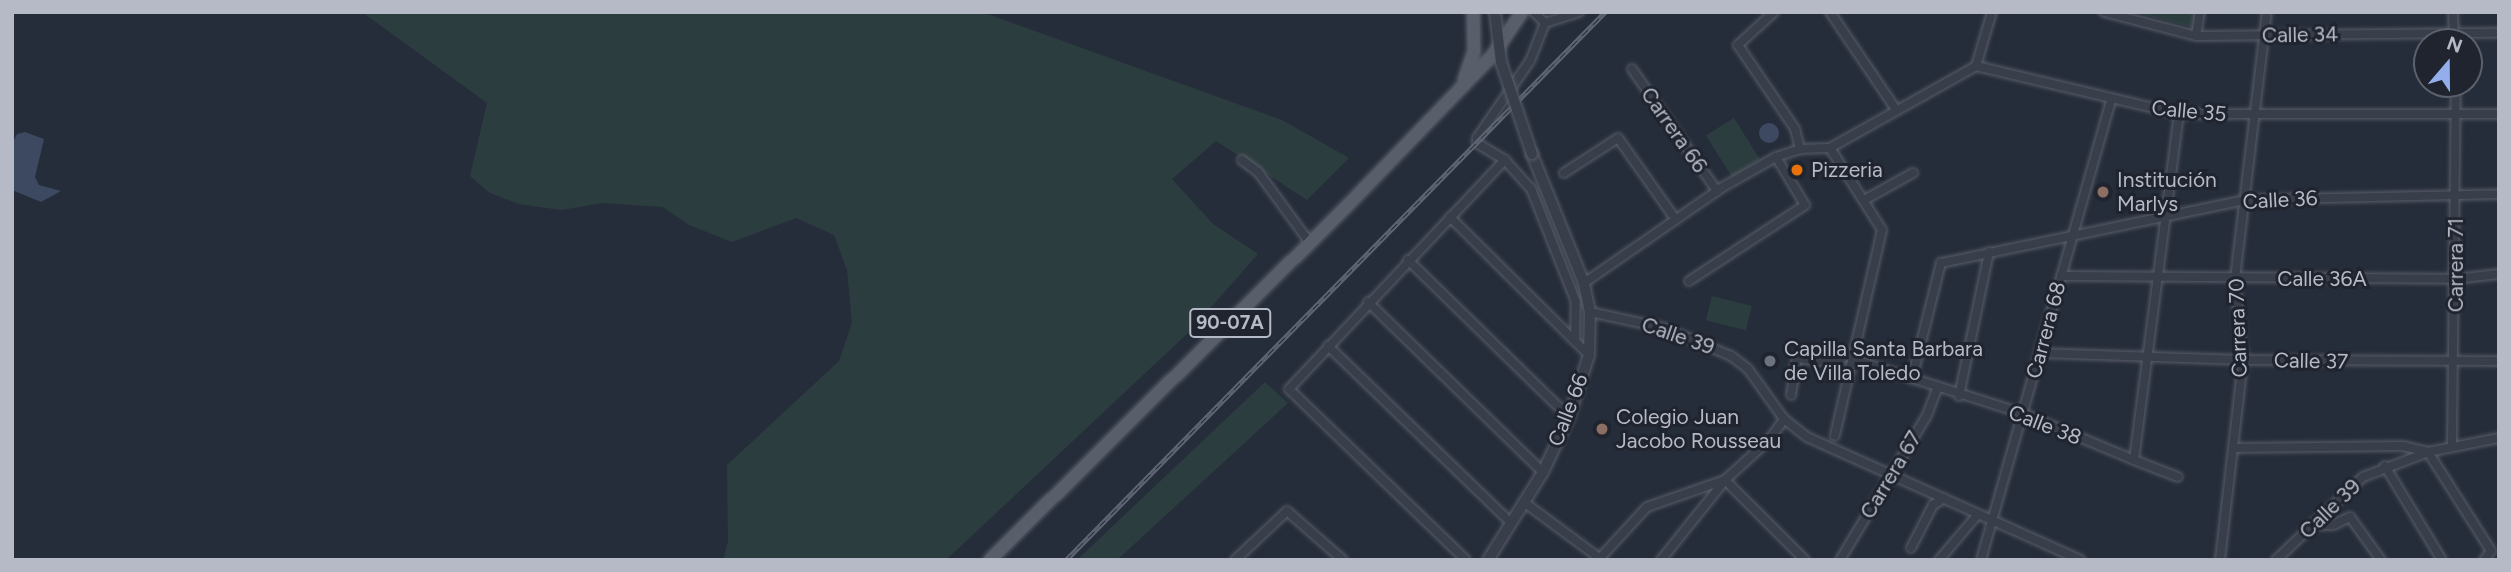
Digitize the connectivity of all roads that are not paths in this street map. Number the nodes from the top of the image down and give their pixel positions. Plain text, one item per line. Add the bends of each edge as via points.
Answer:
1 (1472, 12) edge
2 (1495, 12) edge
3 (1522, 12) edge
4 (1534, 12) edge
5 (1579, 12) edge
6 (1774, 12) edge
7 (1830, 12) edge
8 (1992, 12) edge
9 (2104, 12) edge
10 (2200, 12) edge
11 (2267, 12) edge
12 (1545, 23) junction
13 (2196, 36) junction
14 (2264, 36) junction
15 (2413, 38) edge
16 (1976, 66) junction
17 (1632, 69) dead end
18 (1464, 80) junction
19 (2457, 98) edge
20 (2111, 100) junction
21 (1895, 108) junction
22 (2179, 114) junction
23 (2499, 114) edge
24 (2256, 116) junction
25 (2458, 116) junction
26 (1830, 148) junction
27 (1800, 149) junction
28 (1776, 157) junction
29 (1242, 160) dead end
30 (1505, 160) junction
31 (1563, 173) dead end
32 (1913, 173) dead end
33 (1717, 191) junction
34 (2499, 194) edge
35 (2456, 195) junction
36 (1866, 200) junction
37 (2245, 200) junction
38 (1450, 217) junction
39 (2163, 217) junction
40 (1676, 220) junction
41 (2070, 234) junction
42 (1310, 243) junction
43 (1989, 252) junction
44 (1408, 260) junction
45 (2499, 274) edge
46 (2061, 276) junction
47 (2155, 279) junction
48 (2235, 279) junction
49 (2455, 279) junction
50 (1689, 281) dead end
51 (1584, 283) junction
52 (1368, 302) junction
53 (1590, 312) junction
54 (1575, 341) junction
55 (1328, 346) junction
56 (2039, 353) junction
57 (1589, 355) junction
58 (2149, 355) junction
59 (1855, 356) junction
60 (2243, 360) junction
61 (2499, 360) edge
62 (2455, 363) junction
63 (1912, 379) junction
64 (1938, 387) junction
65 (1791, 395) dead end
66 (1959, 396) junction
67 (2024, 414) junction
68 (1569, 417) junction
69 (1784, 419) junction
70 (1835, 436) dead end
71 (2499, 438) edge
72 (2452, 446) junction
73 (2234, 448) junction
74 (2428, 452) junction
75 (2134, 460) junction
76 (2385, 466) junction
77 (1543, 472) junction
78 (1892, 474) junction
79 (2178, 477) dead end
80 (1726, 481) junction
81 (1944, 498) junction
82 (1525, 503) junction
83 (1978, 514) junction
84 (1995, 521) junction
85 (1510, 522) junction
86 (2317, 525) junction
87 (1911, 548) dead end
88 (1601, 559) edge
89 (990, 560) edge
90 (1235, 560) edge
91 (1343, 560) edge
92 (1466, 560) edge
93 (1488, 560) edge
94 (1661, 560) edge
95 (1805, 560) edge
96 (1840, 560) edge
97 (1939, 560) edge
98 (1981, 560) edge
99 (2080, 560) edge
100 (2220, 560) edge
101 (2276, 560) edge
102 (2381, 560) edge
103 (2442, 560) edge
104 (2484, 560) edge

1 - 18 main road, 90-07A via 1474,51
2 - 51 street, bridge via 1501,62
3 - 18 main road, 90-07A via 1493,55
4 - 12 street
5 - 12 street
6 - 27 street via 1740,40 1739,50 1795,129
7 - 21 street
8 - 16 street
9 - 13 street, Calle 34
10 - 13 street
11 - 14 street, Carrera 70
12 - 30 street via 1530,61 1477,138 1477,143
13 - 14 street, Calle 34
14 - 15 street, Calle 34
14 - 24 street, Carrera 70
16 - 20 street, Calle 35
16 - 21 street
17 - 33 street, Carrera 66
18 - 42 main road, 90-07A
19 - 25 street, Carrera 71
20 - 22 street, Calle 35
20 - 41 street, Carrera 68
21 - 26 street, Carrera 66
22 - 24 street, Calle 35
22 - 39 street
23 - 25 street, Calle 35
24 - 25 street, Calle 35
24 - 37 street, Carrera 70
25 - 35 street, Carrera 71
26 - 27 street, Carrera 66
26 - 36 street
27 - 28 street, Carrera 66
28 - 33 street, Carrera 66
28 - 50 street via 1805,205
29 - 42 street via 1258,172
30 - 38 street
30 - 54 street via 1531,189 1558,248 1576,302
31 - 40 street via 1618,138
32 - 36 street
33 - 40 street, Carrera 66
34 - 35 street, Calle 36
35 - 37 street, Calle 36
35 - 49 street, Carrera 71
36 - 59 street via 1881,223 1882,238
37 - 39 street, Calle 36
37 - 48 street, Carrera 70
38 - 44 street
38 - 54 street
39 - 41 street, Calle 36
39 - 47 street
40 - 51 street, Carrera 66
41 - 43 street, Calle 36
41 - 46 street, Carrera 68
42 - 89 main road, 90-07A
43 - 63 street, Calle 36 via 1941,263
43 - 66 street
44 - 52 street
44 - 68 street
45 - 49 street, Calle 36A
46 - 47 street, Calle 36A
46 - 56 street, Carrera 68
47 - 48 street, Calle 36A
47 - 58 street
48 - 49 street, Calle 36A
48 - 60 street, Carrera 70
49 - 62 street, Carrera 71
51 - 53 street
52 - 55 street
52 - 77 street
53 - 57 street, Calle 66
53 - 69 street, Calle 39 via 1664,328 1731,356 1748,369
54 - 57 street
55 - 85 street
55 - 92 street via 1289,389
56 - 58 street, Calle 37
56 - 67 street, Carrera 68
57 - 68 street, Calle 66
58 - 60 street, Calle 37
58 - 75 street
59 - 63 street, Calle 38
59 - 65 street via 1832,362 1797,358
59 - 70 street
60 - 62 street, Calle 37
60 - 73 street, Carrera 70
61 - 62 street, Calle 37
62 - 72 street, Carrera 71
63 - 64 street, Calle 38
64 - 66 street, Calle 38
64 - 78 street, Carrera 67
66 - 67 street, Calle 38
67 - 75 street, Calle 38
67 - 84 street, Carrera 68
68 - 77 street, Calle 66
69 - 78 street, Calle 39 via 1807,437
69 - 80 street
71 - 72 street
72 - 74 street
73 - 74 street via 2403,446
73 - 100 street, Carrera 70
74 - 76 street, Calle 39
74 - 104 street via 2491,551
75 - 79 street, Calle 38
76 - 86 street, Calle 39 via 2363,477
76 - 103 street
77 - 82 street, Calle 66
78 - 81 street, Calle 39
78 - 96 street, Carrera 67
80 - 88 street via 1647,508
80 - 94 street
80 - 95 street
81 - 83 street, Calle 39
81 - 87 street via 1933,505
82 - 85 street
82 - 88 street
83 - 84 street, Calle 39
83 - 97 street
84 - 98 street, Carrera 68
84 - 99 street, Calle 39
85 - 93 street
86 - 101 street, Calle 39
86 - 102 street via 2333,525 2350,517
90 - 91 street via 1287,510

